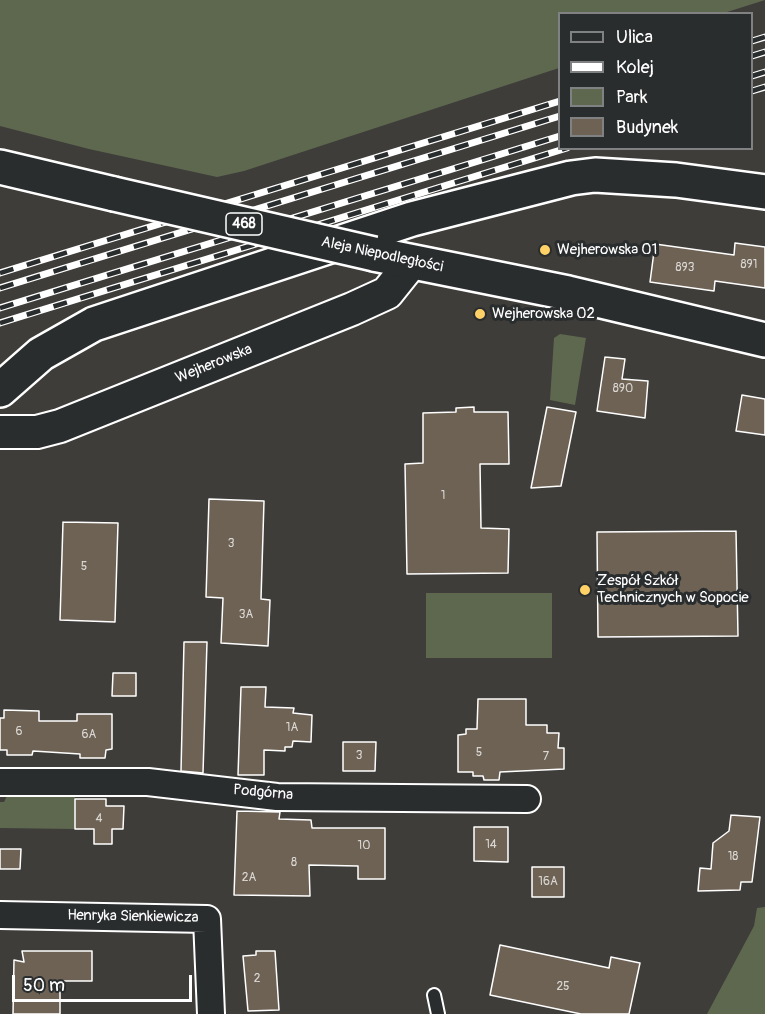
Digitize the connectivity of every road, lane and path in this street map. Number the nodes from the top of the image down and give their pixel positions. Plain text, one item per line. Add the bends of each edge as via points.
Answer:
1 (0, 167) edge
2 (765, 192) edge
3 (411, 263) junction
4 (765, 340) edge
5 (0, 390) edge
6 (1, 428) edge
7 (0, 782) edge
8 (527, 799) dead end
9 (0, 915) edge
10 (434, 995) dead end
11 (211, 1014) edge
12 (438, 1014) edge

1 - 3 main road, Aleja Niepodległości / 468, bridge
2 - 5 main road via 676,180 595,175 412,219 94,324 42,354
3 - 4 main road, Aleja Niepodległości / 468 via 568,293
3 - 6 street, Wejherowska via 387,293 352,309 60,426 37,432
7 - 8 street, Podgórna via 148,782 277,797
9 - 11 street, Henryka Sienkiewicza via 207,919
10 - 12 lane

